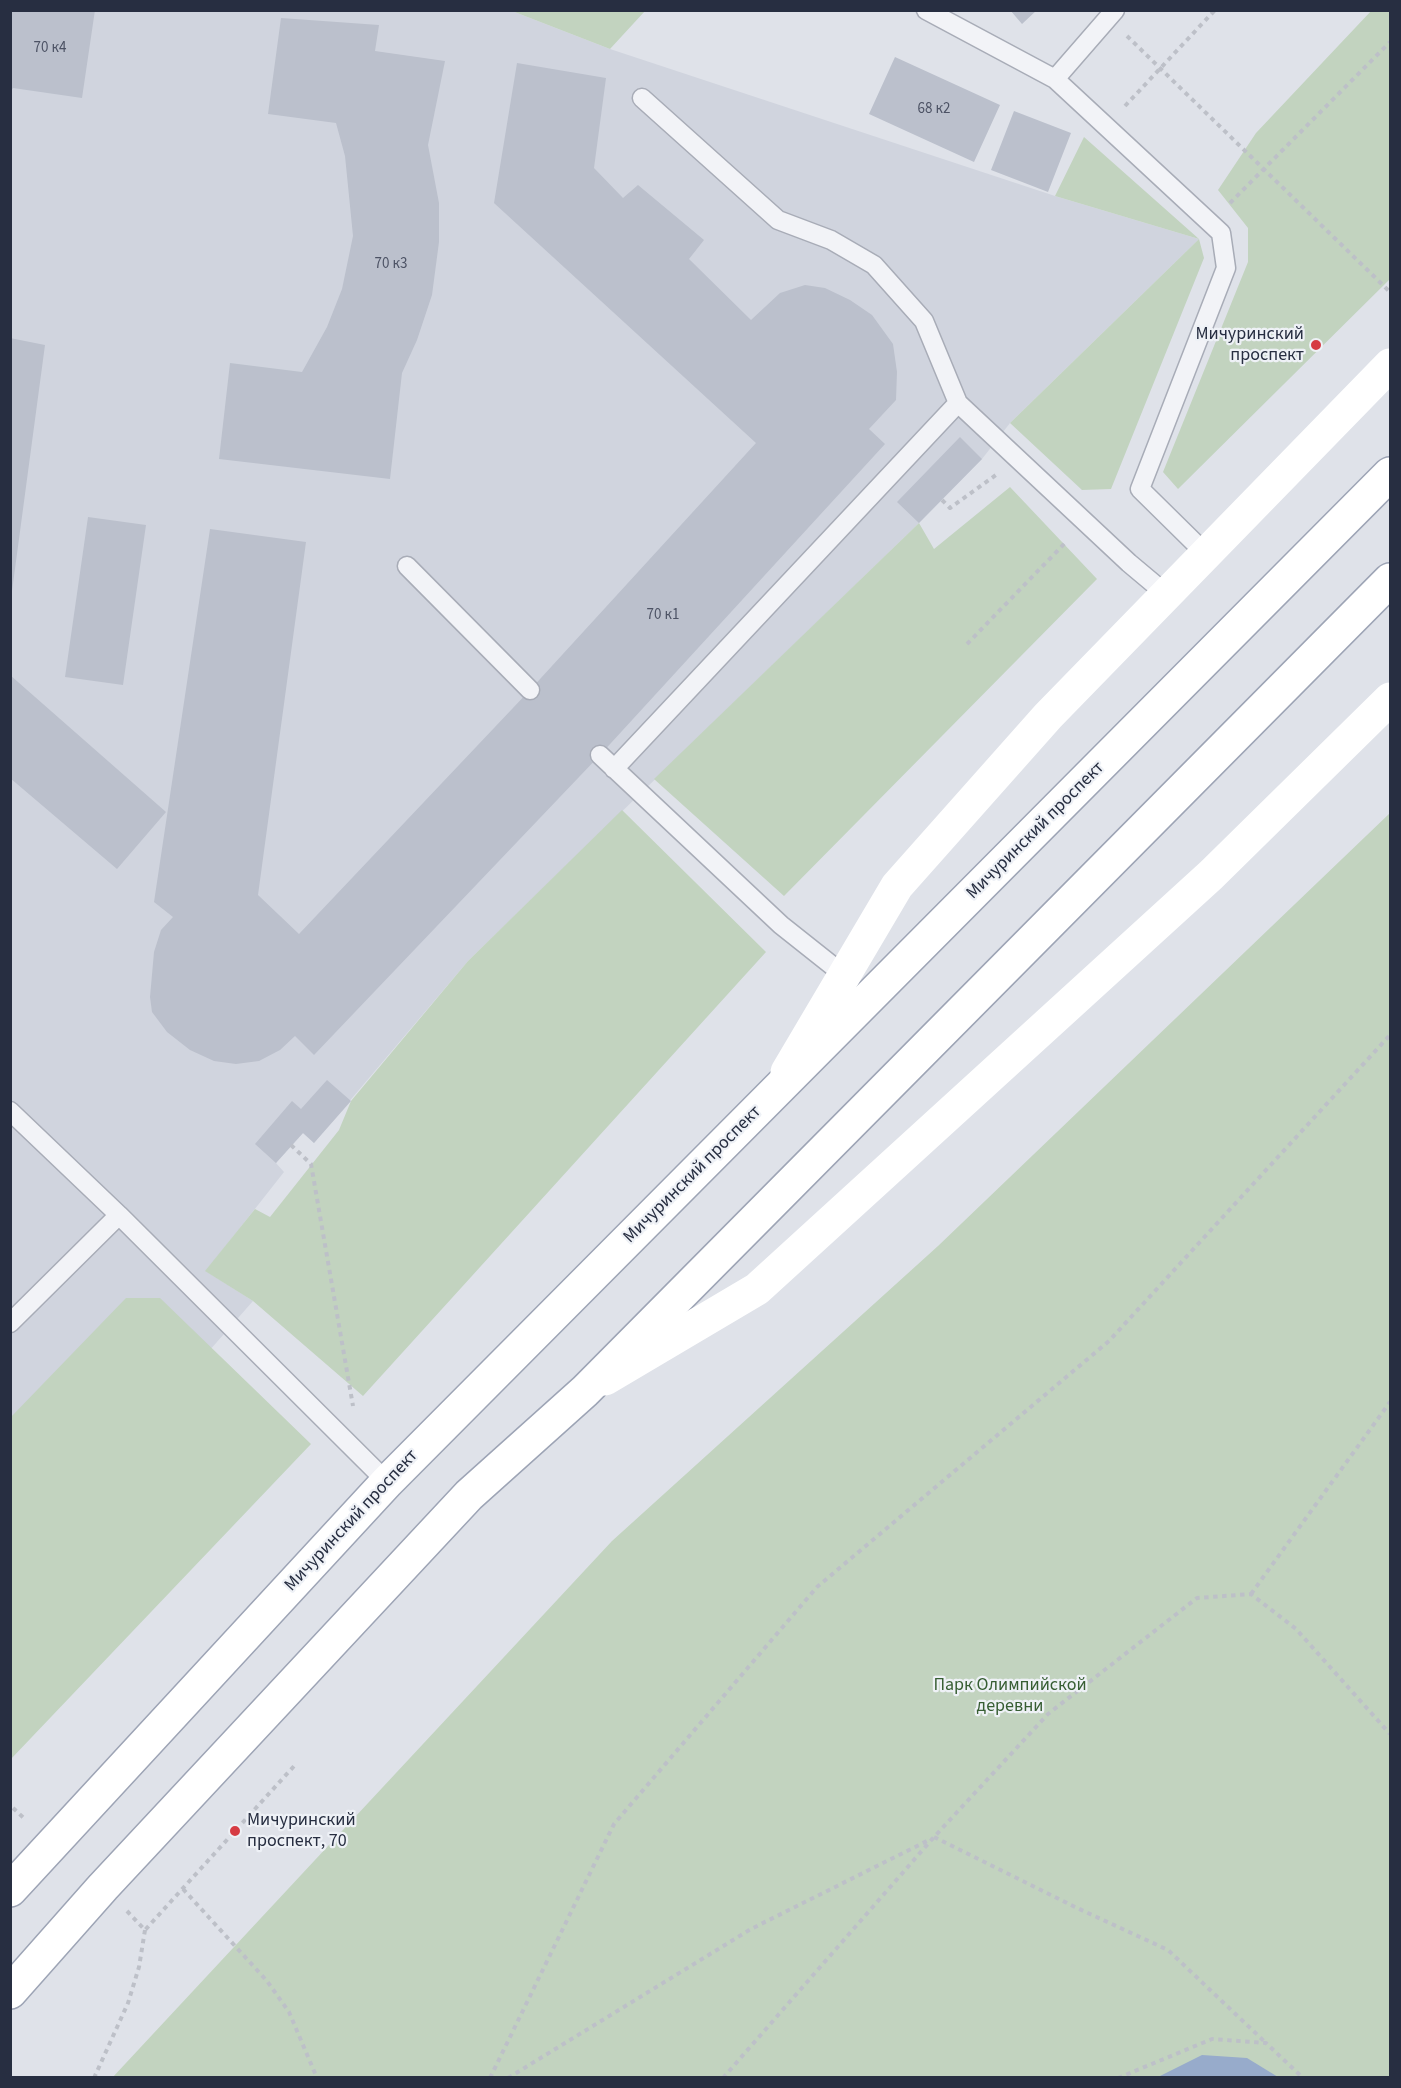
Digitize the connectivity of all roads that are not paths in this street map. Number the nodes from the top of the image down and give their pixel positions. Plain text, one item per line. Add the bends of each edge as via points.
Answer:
1 (926, 10) edge
2 (1112, 14) edge
3 (1055, 79) junction
4 (642, 98) dead end
5 (1390, 365) edge
6 (958, 403) junction
7 (1390, 474) edge
8 (1206, 554) junction
9 (407, 566) dead end
10 (1390, 580) edge
11 (1166, 594) junction
12 (530, 690) dead end
13 (1390, 699) edge
14 (600, 755) dead end
15 (614, 769) junction
16 (844, 975) junction
17 (773, 1096) junction
18 (10, 1111) edge
19 (118, 1215) junction
20 (10, 1323) edge
21 (585, 1391) junction
22 (387, 1482) junction
23 (10, 1890) edge
24 (10, 1992) edge

1 - 3 lane
2 - 3 lane
3 - 8 lane via 1221,233 1226,268 1140,489
4 - 6 lane via 778,220 831,240 874,265 924,321
5 - 8 main road
6 - 11 lane
6 - 15 lane
7 - 17 main road, Мичуринский проспект
8 - 11 main road
9 - 12 lane
10 - 21 main road
11 - 16 main road via 1048,716 897,886
13 - 21 main road via 1211,875 757,1289
14 - 15 lane
15 - 16 lane via 781,925
16 - 17 main road
17 - 22 main road, Мичуринский проспект
18 - 19 lane
19 - 20 lane
19 - 22 lane
21 - 24 main road via 469,1495
22 - 23 main road, Мичуринский проспект

